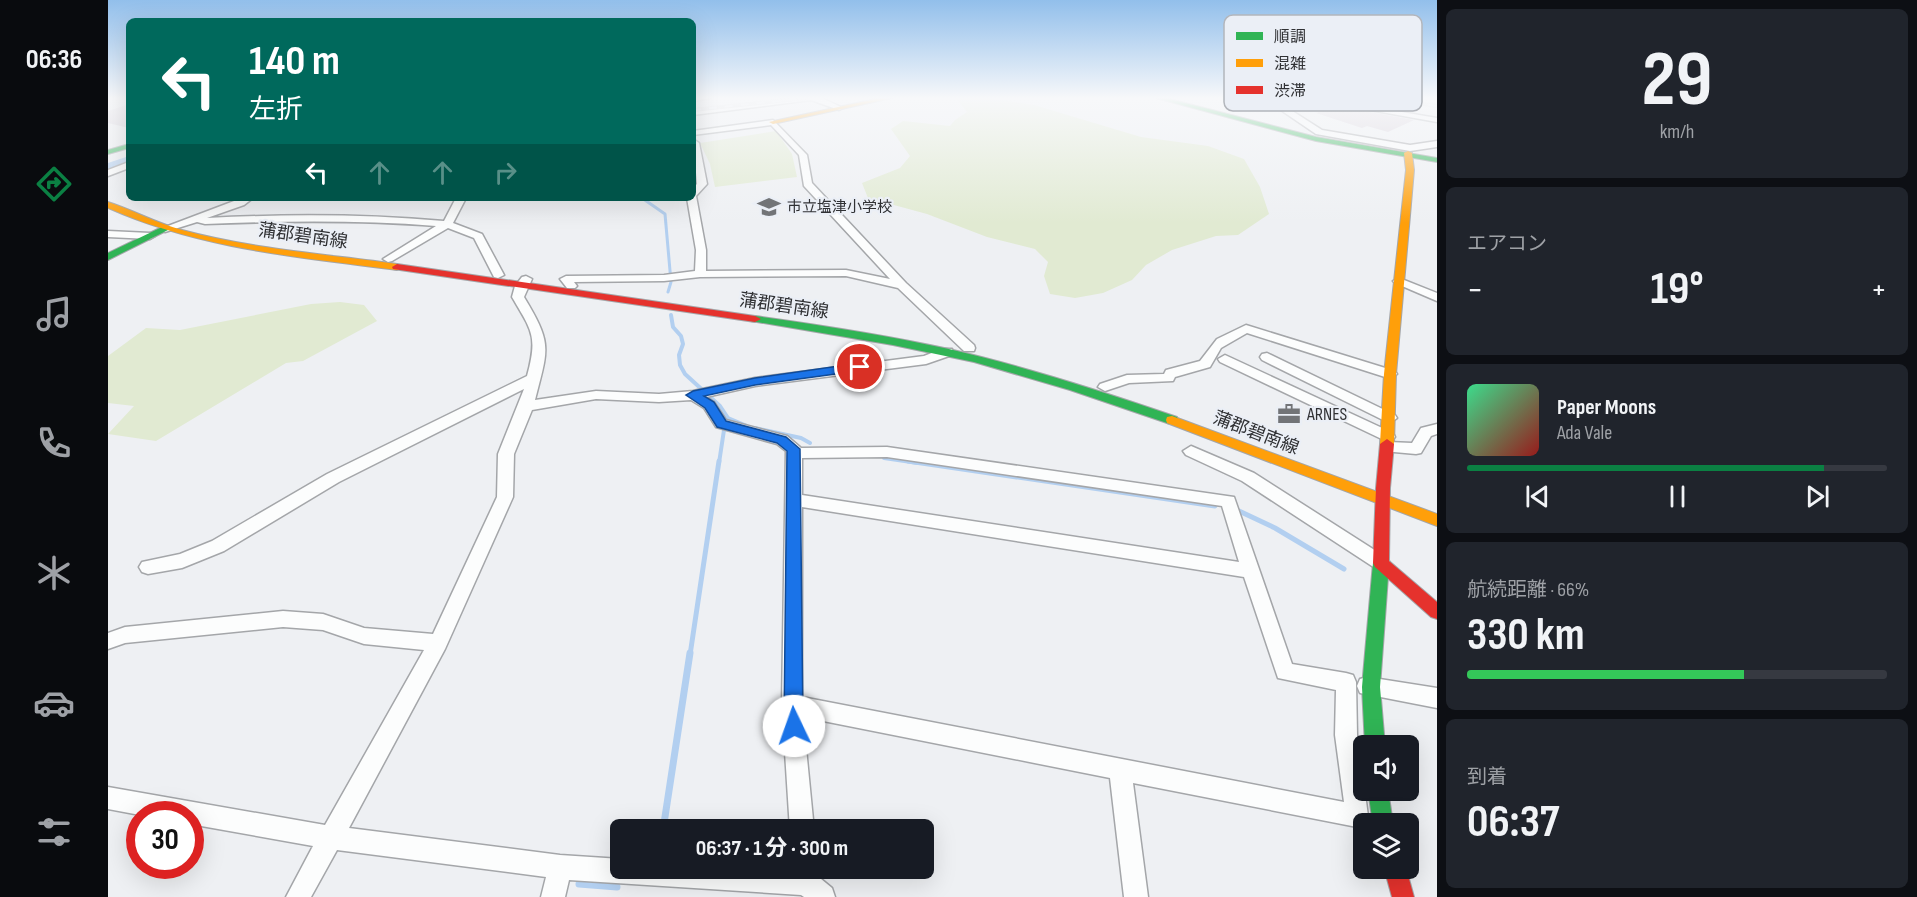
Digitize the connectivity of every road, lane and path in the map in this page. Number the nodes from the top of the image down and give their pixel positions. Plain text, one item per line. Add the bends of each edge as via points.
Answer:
1 (789, 140) edge
2 (1321, 140) edge
3 (1336, 140) edge
4 (1366, 140) edge
5 (126, 142) edge
6 (1437, 144) edge
7 (108, 147) edge
8 (126, 147) edge
9 (696, 149) edge
10 (108, 152) edge
11 (126, 155) edge
12 (1408, 155) junction
13 (1437, 158) edge
14 (126, 166) edge
15 (108, 173) edge
16 (696, 191) edge
17 (108, 195) edge
18 (244, 201) edge
19 (459, 201) edge
20 (693, 201) edge
21 (108, 205) edge
22 (195, 218) junction
23 (447, 224) junction
24 (170, 227) junction
25 (108, 234) edge
26 (150, 236) junction
27 (108, 257) edge
28 (388, 260) junction
29 (700, 274) junction
30 (498, 275) junction
31 (1399, 281) junction
32 (523, 282) junction
33 (571, 285) junction
34 (902, 285) junction
35 (1437, 297) edge
36 (969, 348) junction
37 (948, 352) junction
38 (1267, 357) dead end
39 (1225, 359) dead end
40 (1390, 374) junction
41 (534, 378) junction
42 (1105, 387) junction
43 (700, 393) junction
44 (526, 406) junction
45 (1390, 418) junction
46 (1437, 429) edge
47 (1388, 442) junction
48 (1191, 451) dead end
49 (794, 453) junction
50 (1383, 494) junction
51 (793, 500) junction
52 (1437, 508) edge
53 (1437, 520) edge
54 (1381, 563) junction
55 (148, 567) dead end
56 (1251, 571) junction
57 (1437, 612) edge
58 (108, 641) edge
59 (438, 643) junction
60 (1346, 682) junction
61 (1371, 687) junction
62 (1437, 698) edge
63 (792, 705) junction
64 (1374, 735) edge
65 (1120, 769) junction
66 (108, 798) edge
67 (801, 819) edge
68 (330, 837) junction
69 (560, 867) junction
70 (1398, 879) edge
71 (811, 883) edge
72 (298, 897) edge
73 (553, 897) edge
74 (1136, 897) edge
75 (1403, 897) edge

1 - 34 street via 803,154 807,184
2 - 12 main road
3 - 12 main road
4 - 6 street via 1414,148
5 - 7 main road
8 - 10 main road
9 - 16 street via 702,184
10 - 11 street
12 - 13 main road
12 - 31 main road via 1410,170
14 - 15 street
17 - 24 main road, 蒲郡碧南線
18 - 22 street
19 - 23 street
20 - 29 street
21 - 24 main road, 蒲郡碧南線
22 - 23 street via 385,219
22 - 24 street
23 - 28 street
23 - 30 street via 478,236
24 - 26 main road
24 - 28 main road, 蒲郡碧南線
24 - 32 main road, 蒲郡碧南線 via 202,240
25 - 26 street
26 - 27 main road
28 - 30 main road, 蒲郡碧南線
29 - 33 street via 566,279
29 - 34 street via 846,273
30 - 32 main road, 蒲郡碧南線
31 - 35 street
31 - 40 main road
32 - 33 main road, 蒲郡碧南線
32 - 37 main road, 蒲郡碧南線
32 - 41 street via 518,297 536,327 541,350
33 - 36 main road, 蒲郡碧南線 via 826,322
34 - 36 street
36 - 42 main road, 蒲郡碧南線
37 - 43 street via 926,360
37 - 50 main road, 蒲郡碧南線 via 1088,391
38 - 45 street
39 - 47 street
40 - 42 street via 1246,329 1219,341 1205,364 1171,373 1168,378 1127,380
40 - 45 main road
41 - 44 street
41 - 55 street via 333,478 218,546 182,561
42 - 50 main road, 蒲郡碧南線
43 - 44 street via 659,398 596,395
43 - 49 street via 721,424 782,440
44 - 59 street via 506,454 505,497
45 - 47 main road
46 - 47 street via 1426,432 1416,449
47 - 50 main road
48 - 54 street via 1248,477
49 - 51 street
49 - 56 street via 887,452 1228,501
50 - 52 main road, 蒲郡碧南線
50 - 53 main road, 蒲郡碧南線
50 - 54 main road
51 - 56 street
51 - 63 street
54 - 57 main road
54 - 61 main road
56 - 60 street via 1285,672
58 - 59 street via 125,635 283,619 323,622 364,636
59 - 68 street
60 - 61 street
60 - 65 street via 1346,735 1357,816
61 - 62 street
61 - 64 main road
63 - 65 street
63 - 67 street
65 - 74 street
66 - 68 street
68 - 69 street
68 - 72 street
69 - 71 street
69 - 73 street
70 - 75 main road

